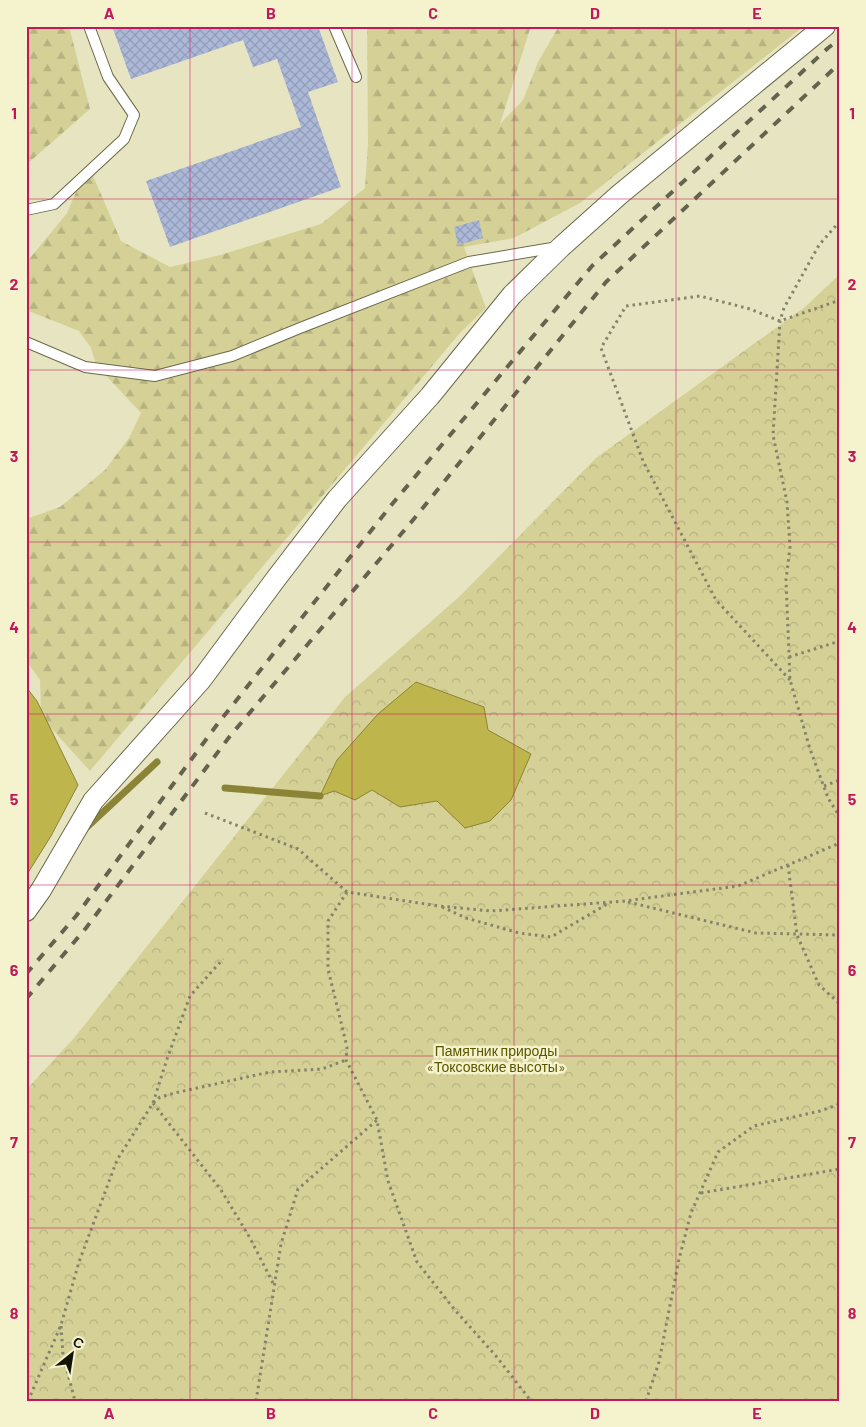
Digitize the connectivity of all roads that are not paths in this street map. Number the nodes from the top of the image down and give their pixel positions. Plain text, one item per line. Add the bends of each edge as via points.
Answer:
1 (89, 26) edge
2 (334, 26) edge
3 (825, 26) edge
4 (356, 77) dead end
5 (26, 210) edge
6 (561, 247) junction
7 (26, 342) edge
8 (26, 911) edge

1 - 5 lane via 108,77 134,115 124,139 54,204
2 - 4 lane
3 - 6 street
6 - 7 lane via 469,262 232,356 155,376 85,366
6 - 8 street via 512,295 430,396 337,499 201,680 93,801

